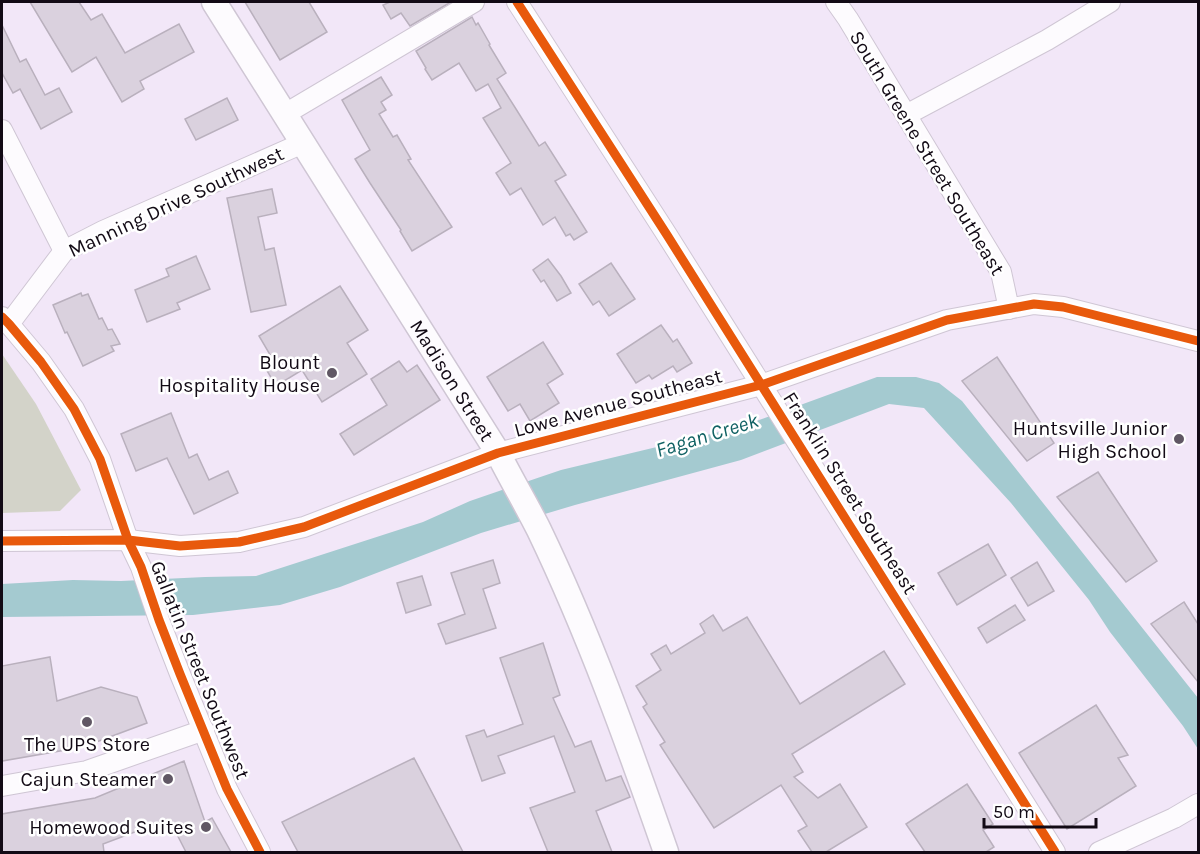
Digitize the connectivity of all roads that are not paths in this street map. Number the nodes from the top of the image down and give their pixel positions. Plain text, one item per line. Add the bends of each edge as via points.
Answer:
1 (213, 2) edge
2 (474, 2) edge
3 (517, 2) edge
4 (836, 2) edge
5 (1110, 2) edge
6 (285, 114) junction
7 (906, 115) junction
8 (2, 130) edge
9 (303, 143) junction
10 (63, 251) junction
11 (1009, 309) junction
12 (5, 320) edge
13 (1198, 342) edge
14 (761, 385) junction
15 (498, 453) junction
16 (128, 540) junction
17 (2, 541) edge
18 (204, 730) junction
19 (2, 786) edge
20 (1198, 804) edge
21 (260, 852) edge
22 (666, 852) edge
23 (1055, 852) edge
24 (1099, 852) edge

1 - 6 main road, Madison Street
2 - 6 street
3 - 14 street, Franklin Street Southeast
4 - 7 street, South Greene Street Southeast
5 - 7 street
6 - 9 main road, Madison Street
7 - 11 street, South Greene Street Southeast via 1001,272
8 - 10 street
9 - 10 street, Manning Drive Southwest
9 - 15 main road, Madison Street
10 - 12 street, Manning Drive Southwest
11 - 13 street, Lowe Avenue Southeast via 1034,304 1063,307
11 - 14 street, Lowe Avenue Southeast via 947,320
12 - 16 street, Gallatin Street Southwest via 74,409 100,459
14 - 15 street, Lowe Avenue Southeast
14 - 23 street, Franklin Street Southeast
15 - 16 street, Lowe Avenue Southeast via 304,527 227,543 180,546
15 - 22 main road, Madison Street via 574,607
16 - 17 street, Lowe Avenue Southeast
16 - 18 street, Gallatin Street Southwest
18 - 19 street via 87,771
18 - 21 street, Gallatin Street Southwest via 227,789
20 - 24 street

